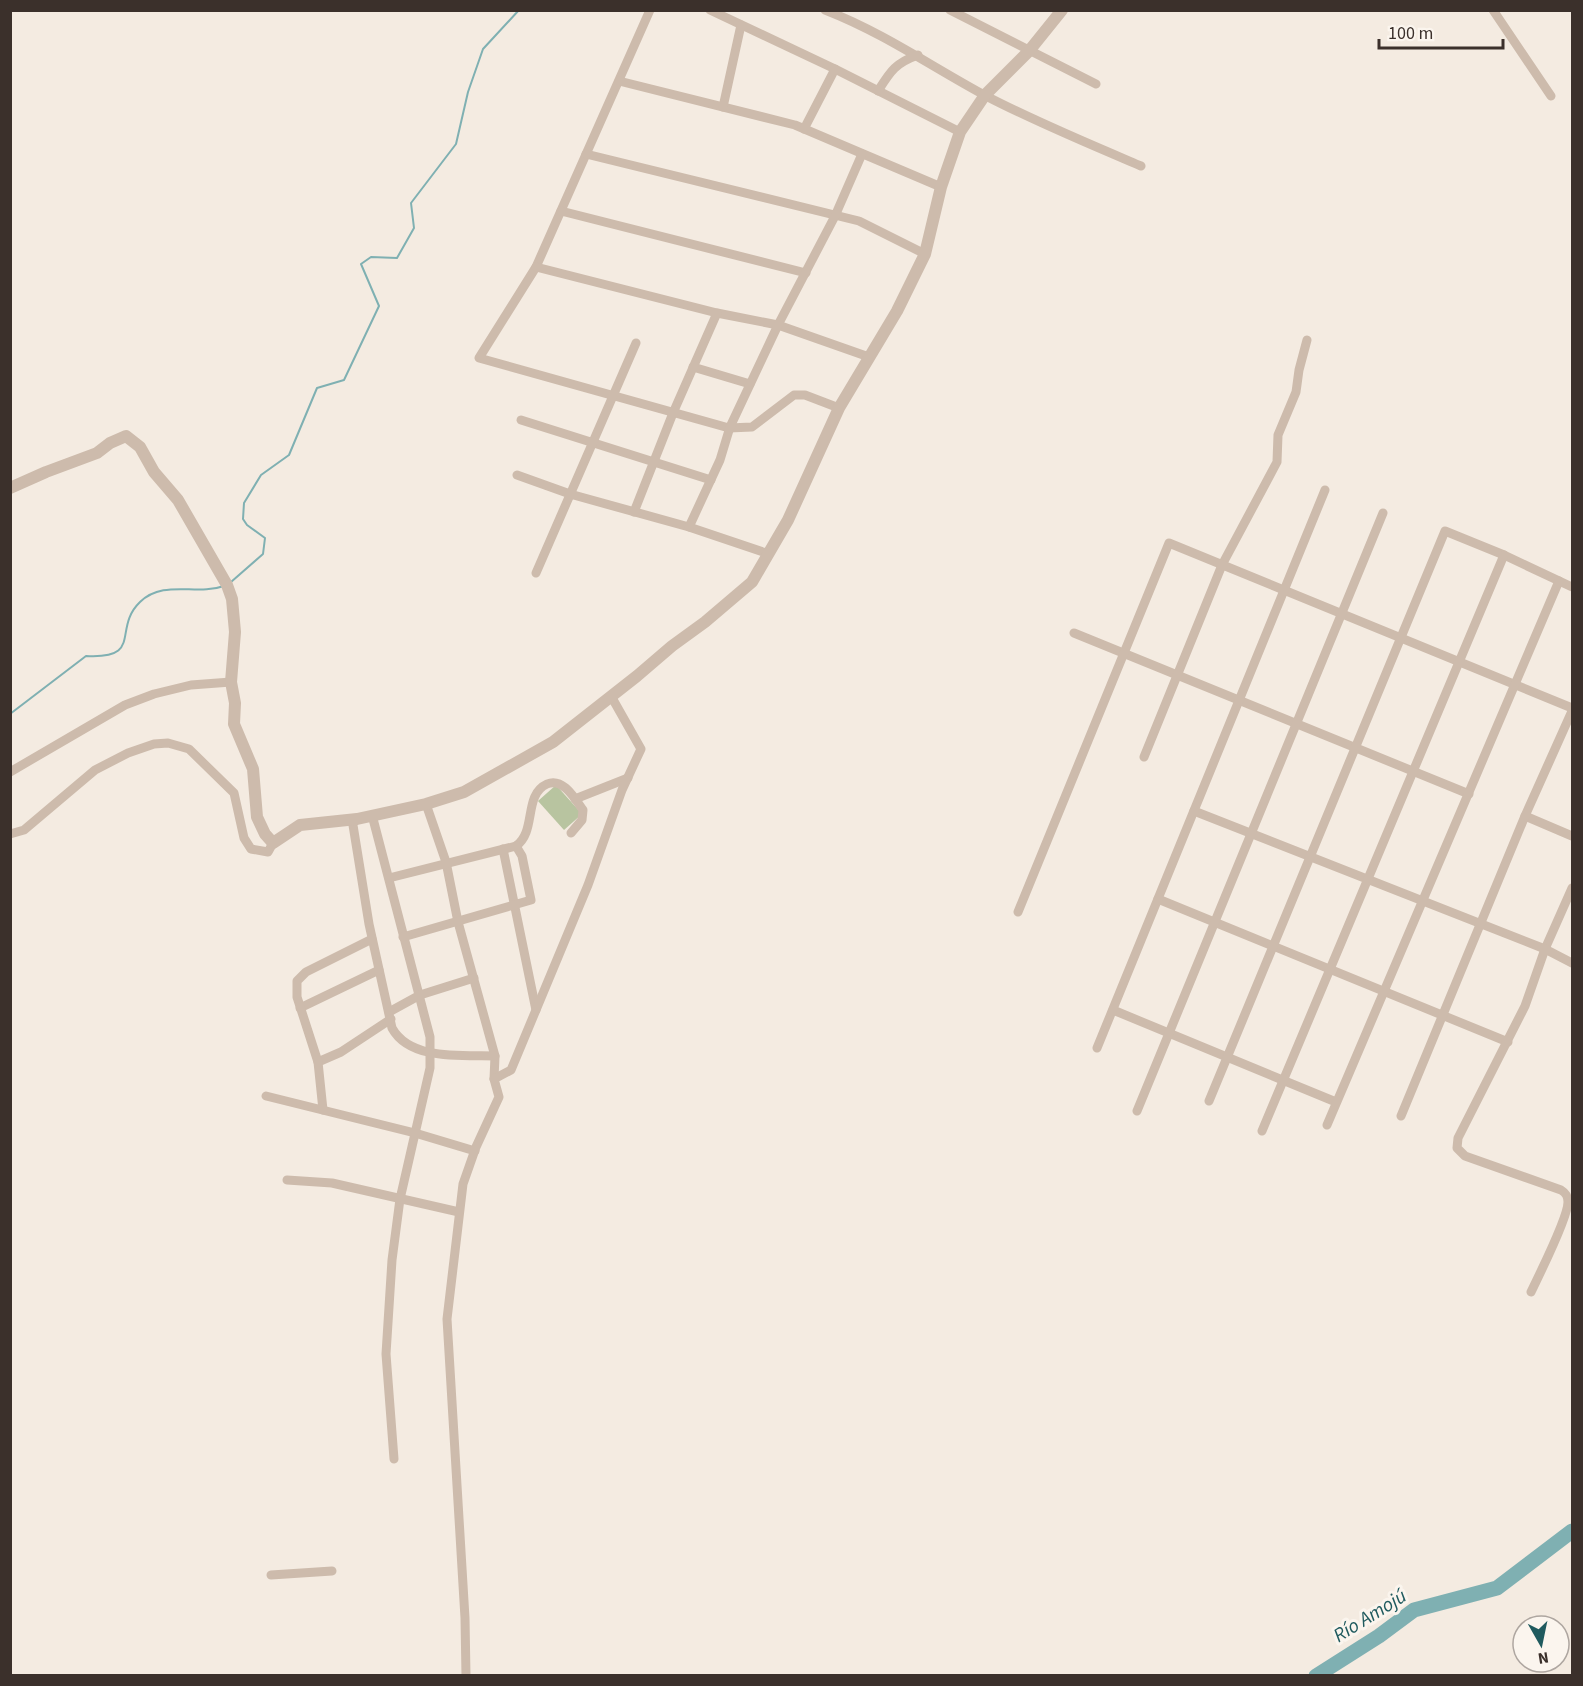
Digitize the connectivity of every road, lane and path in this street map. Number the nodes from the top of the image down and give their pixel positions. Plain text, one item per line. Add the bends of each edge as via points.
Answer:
1 (650, 10) edge
2 (710, 10) edge
3 (825, 10) edge
4 (950, 10) edge
5 (1062, 10) edge
6 (1493, 10) edge
7 (851, 15) edge
8 (741, 25) junction
9 (1029, 51) junction
10 (918, 55) junction
11 (835, 69) junction
12 (619, 81) junction
13 (1096, 84) dead end
14 (878, 91) junction
15 (985, 95) junction
16 (1551, 96) dead end
17 (723, 107) junction
18 (804, 129) junction
19 (960, 132) junction
20 (586, 154) junction
21 (862, 154) junction
22 (1141, 166) dead end
23 (941, 187) junction
24 (561, 211) junction
25 (835, 216) junction
26 (925, 254) junction
27 (536, 267) junction
28 (806, 273) junction
29 (717, 313) junction
30 (778, 325) junction
31 (1307, 340) dead end
32 (636, 343) dead end
33 (869, 357) junction
34 (693, 367) junction
35 (750, 384) junction
36 (613, 394) junction
37 (839, 408) junction
38 (673, 413) junction
39 (521, 420) dead end
40 (730, 427) junction
41 (591, 443) junction
42 (653, 461) junction
43 (517, 476) dead end
44 (711, 480) junction
45 (10, 488) edge
46 (1325, 490) dead end
47 (570, 494) junction
48 (634, 512) junction
49 (1383, 513) dead end
50 (689, 527) junction
51 (770, 554) junction
52 (1504, 555) junction
53 (1222, 565) junction
54 (536, 573) dead end
55 (1559, 581) junction
56 (1572, 587) edge
57 (1284, 590) junction
58 (1342, 613) junction
59 (1074, 633) dead end
60 (1402, 638) junction
61 (1124, 654) junction
62 (1458, 660) junction
63 (1177, 675) junction
64 (231, 682) junction
65 (1517, 684) junction
66 (611, 696) junction
67 (1239, 700) junction
68 (1572, 709) edge
69 (1297, 723) junction
70 (1356, 747) junction
71 (1144, 758) dead end
72 (1412, 770) junction
73 (10, 772) edge
74 (628, 778) junction
75 (1469, 794) junction
76 (575, 800) junction
77 (426, 804) junction
78 (1194, 812) junction
79 (372, 815) junction
80 (1525, 816) junction
81 (352, 819) junction
82 (571, 833) dead end
83 (10, 834) edge
84 (1251, 834) junction
85 (1572, 836) edge
86 (273, 843) junction
87 (516, 846) junction
88 (503, 849) junction
89 (1310, 858) junction
90 (446, 862) junction
91 (389, 878) junction
92 (1366, 880) junction
93 (1572, 888) edge
94 (1158, 899) junction
95 (1423, 902) junction
96 (513, 905) junction
97 (1018, 912) dead end
98 (458, 922) junction
99 (1215, 922) junction
100 (1480, 924) junction
101 (404, 937) junction
102 (372, 939) junction
103 (1273, 947) junction
104 (1545, 949) junction
105 (1572, 963) edge
106 (379, 970) junction
107 (1329, 970) junction
108 (474, 978) junction
109 (1384, 992) junction
110 (420, 995) junction
111 (300, 1008) junction
112 (536, 1010) junction
113 (1113, 1010) junction
114 (390, 1016) junction
115 (1442, 1017) junction
116 (1169, 1033) junction
117 (1508, 1042) junction
118 (1097, 1048) dead end
119 (431, 1052) junction
120 (495, 1056) junction
121 (1227, 1058) junction
122 (318, 1062) junction
123 (494, 1079) junction
124 (1282, 1081) junction
125 (266, 1096) dead end
126 (1209, 1101) dead end
127 (1336, 1102) junction
128 (323, 1110) junction
129 (1137, 1111) dead end
130 (1401, 1116) dead end
131 (1327, 1125) dead end
132 (1262, 1131) dead end
133 (415, 1133) junction
134 (475, 1151) junction
135 (287, 1180) dead end
136 (400, 1199) junction
137 (459, 1212) junction
138 (1531, 1293) dead end
139 (394, 1459) dead end
140 (332, 1571) dead end
141 (271, 1575) dead end
142 (466, 1676) edge

1 - 12 street
2 - 8 street
3 - 7 street
4 - 9 street
5 - 9 street
6 - 16 street
7 - 10 street
8 - 11 street
8 - 17 street
9 - 13 street
9 - 15 street
10 - 14 street via 899,63
10 - 15 street
11 - 14 street
11 - 18 street
12 - 17 street
12 - 20 street
14 - 19 street
15 - 19 street
15 - 22 street
17 - 18 street
18 - 21 street
19 - 23 street
20 - 24 street
20 - 25 street
21 - 23 street
21 - 25 street
23 - 26 street
24 - 27 street
24 - 28 street
25 - 26 street via 859,221
25 - 28 street
26 - 33 street
27 - 29 street
27 - 36 street via 479,358
28 - 30 street
29 - 30 street
29 - 34 street
30 - 33 street
30 - 35 street
31 - 53 street via 1296,392 1278,435 1276,462
32 - 36 street
33 - 37 street
34 - 35 street
34 - 38 street
35 - 40 street
36 - 38 street
36 - 41 street
37 - 40 street via 805,395 794,395 752,427
37 - 51 street
38 - 40 street
38 - 42 street
39 - 41 street
40 - 44 street
41 - 42 street
41 - 47 street
42 - 44 street
42 - 48 street
43 - 47 street
44 - 50 street
45 - 64 street via 97,453 126,436 140,447 154,472 178,500 232,599 235,632
46 - 57 street
47 - 48 street
47 - 54 street
48 - 50 street
49 - 58 street
50 - 51 street
51 - 66 street via 752,582
52 - 55 street
52 - 60 street via 1444,531
52 - 62 street
53 - 57 street
53 - 61 street via 1169,543
53 - 63 street
55 - 56 street
55 - 65 street
57 - 58 street
57 - 67 street
58 - 60 street
58 - 69 street
59 - 61 street
60 - 62 street
60 - 70 street
61 - 63 street
61 - 97 street
62 - 65 street
62 - 72 street
63 - 67 street
63 - 71 street
64 - 73 street via 191,685 125,705
64 - 86 street via 234,724 253,769 257,817
65 - 68 street
65 - 75 street
66 - 74 street via 641,749
66 - 77 street via 553,742 465,792
67 - 69 street
67 - 78 street
68 - 80 street
69 - 70 street
69 - 84 street
70 - 72 street
70 - 89 street
72 - 75 street
72 - 92 street
74 - 76 street
74 - 112 street
75 - 95 street
76 - 82 street via 584,817
76 - 87 street via 558,783 541,787 534,795 530,820
77 - 79 street
77 - 90 street
78 - 84 street
78 - 94 street
79 - 81 street
79 - 91 street
80 - 85 street
80 - 100 street
81 - 86 street via 300,825
81 - 102 street
83 - 86 street via 24,830 95,770 128,753 168,743 189,749 234,793 250,849 268,852
84 - 89 street
84 - 99 street
87 - 88 street
87 - 96 street via 522,856 531,900
88 - 90 street
88 - 96 street
89 - 92 street
89 - 103 street
90 - 91 street
90 - 98 street
91 - 101 street
92 - 95 street
92 - 107 street
93 - 104 street
94 - 99 street
94 - 113 street
95 - 100 street
95 - 109 street
96 - 98 street
96 - 112 street
98 - 101 street
98 - 108 street
99 - 103 street
99 - 116 street
100 - 104 street
100 - 115 street
101 - 110 street
102 - 106 street
102 - 111 street via 301,975 295,986
103 - 107 street
103 - 121 street
104 - 105 street
104 - 117 street
106 - 111 street
106 - 114 street
107 - 109 street
107 - 124 street
108 - 110 street
108 - 120 street
109 - 115 street
109 - 127 street
110 - 114 street
110 - 119 street
111 - 122 street
112 - 123 street via 511,1070
113 - 116 street
113 - 118 street
114 - 119 street via 404,1043
114 - 122 street via 341,1052
115 - 117 street
115 - 130 street
116 - 121 street
116 - 129 street
117 - 138 street via 1458,1138 1458,1148 1465,1156 1566,1193 1565,1214
119 - 120 street
119 - 133 street
120 - 123 street
121 - 124 street
121 - 126 street
122 - 128 street
123 - 134 street via 499,1097
124 - 127 street
124 - 132 street
125 - 128 street
127 - 131 street
128 - 133 street
133 - 134 street
133 - 136 street
134 - 137 street
135 - 136 street via 332,1183
136 - 137 street
136 - 139 street via 386,1354
137 - 142 street via 447,1319
140 - 141 street

